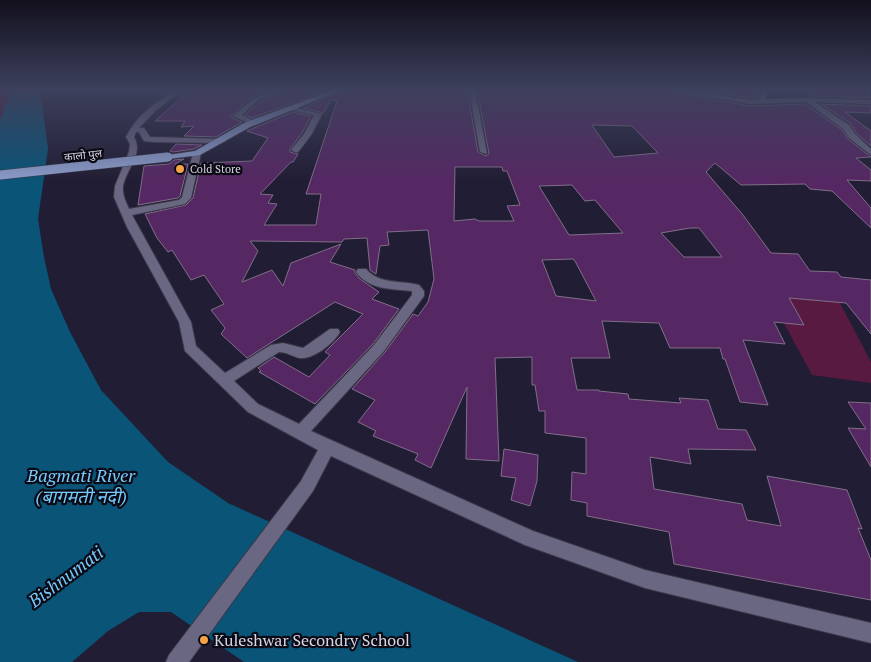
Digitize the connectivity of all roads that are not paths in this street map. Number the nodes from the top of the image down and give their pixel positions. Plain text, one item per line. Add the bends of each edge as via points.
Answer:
1 (143, 120) edge
2 (246, 120) edge
3 (259, 120) edge
4 (260, 120) edge
5 (315, 120) edge
6 (478, 120) edge
7 (836, 120) edge
8 (133, 130) junction
9 (222, 141) junction
10 (296, 150) dead end
11 (484, 152) dead end
12 (197, 153) junction
13 (871, 153) edge
14 (0, 175) edge
15 (126, 213) junction
16 (362, 272) dead end
17 (334, 332) dead end
18 (223, 381) junction
19 (300, 433) junction
20 (328, 447) junction
21 (871, 634) edge
22 (176, 662) edge

1 - 8 street
2 - 3 street
4 - 9 main road, कालो पुल
5 - 10 street
6 - 11 street
7 - 13 street
8 - 9 street via 141,130 147,139 154,140
8 - 15 street via 130,137 134,144 133,152 119,186
9 - 12 main road, कालो पुल
12 - 14 main road, कालो पुल, bridge
12 - 15 street via 186,198 182,202
15 - 18 street via 185,322 190,348
16 - 19 street via 376,282 415,288 418,296 379,348
17 - 18 street via 308,352 282,346 276,348
18 - 19 street via 253,408
19 - 20 street
20 - 21 street via 531,539 645,579
20 - 22 street via 307,486

